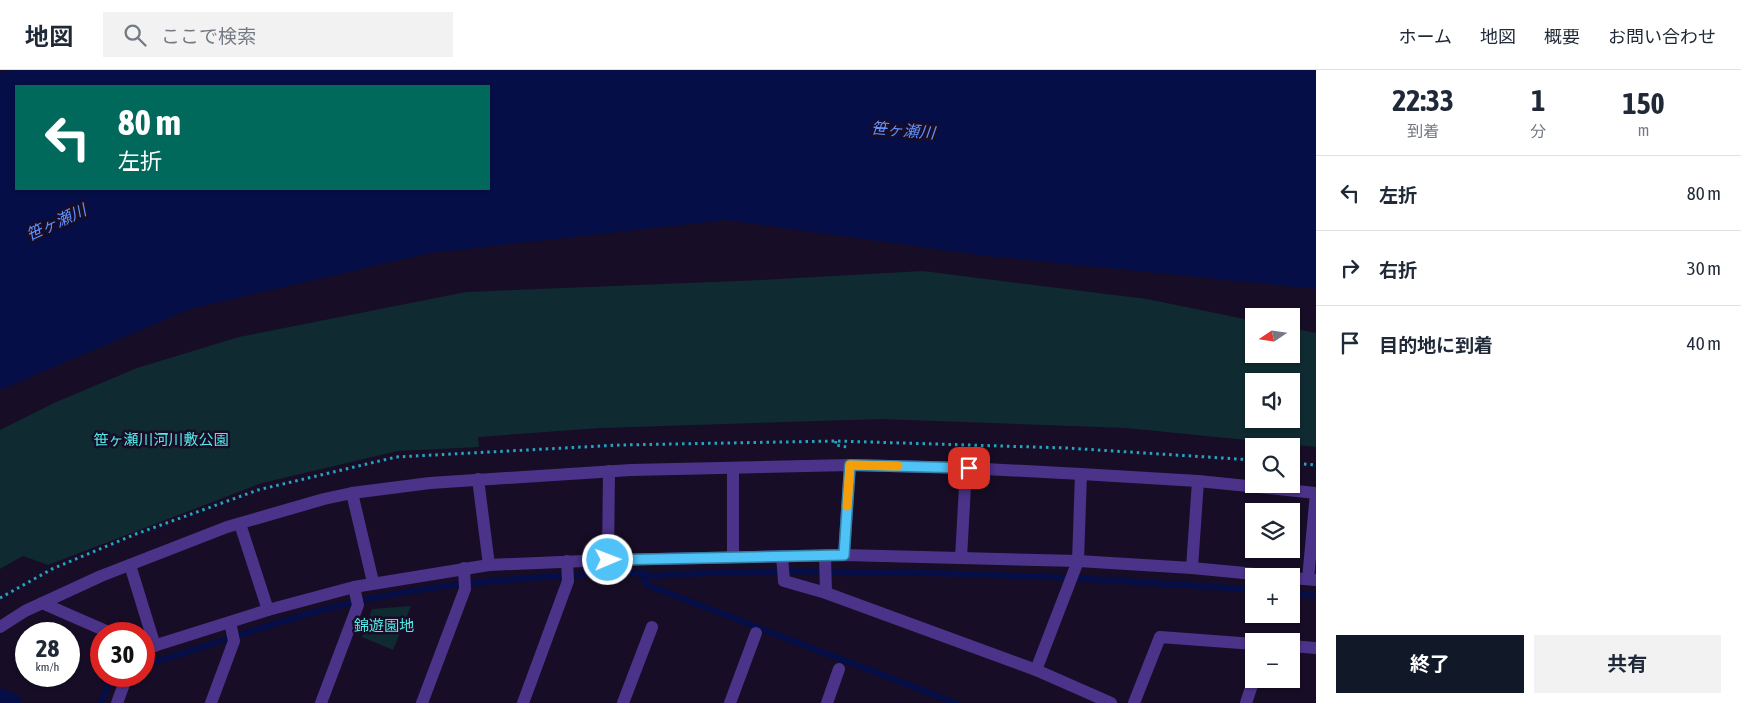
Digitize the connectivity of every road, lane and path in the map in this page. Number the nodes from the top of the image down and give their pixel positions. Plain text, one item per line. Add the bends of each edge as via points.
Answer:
1 (1300, 463) edge
2 (850, 465) junction
3 (1316, 465) edge
4 (733, 468) junction
5 (966, 468) junction
6 (609, 471) junction
7 (1081, 474) junction
8 (478, 479) junction
9 (1198, 481) junction
10 (352, 493) junction
11 (1316, 493) edge
12 (240, 524) junction
13 (844, 555) junction
14 (734, 557) junction
15 (961, 558) junction
16 (608, 560) junction
17 (783, 560) junction
18 (825, 560) junction
19 (130, 564) junction
20 (1076, 565) junction
21 (489, 566) junction
22 (1192, 568) junction
23 (568, 571) junction
24 (1245, 573) edge
25 (465, 578) junction
26 (1312, 580) edge
27 (374, 582) junction
28 (826, 593) junction
29 (356, 596) junction
30 (42, 603) junction
31 (268, 610) junction
32 (143, 622) edge
33 (90, 624) edge
34 (0, 627) edge
35 (652, 627) dead end
36 (232, 631) junction
37 (756, 633) dead end
38 (1245, 643) edge
39 (155, 646) edge
40 (1300, 647) edge
41 (1316, 648) edge
42 (839, 669) dead end
43 (1036, 670) junction
44 (123, 687) edge
45 (1251, 688) edge
46 (117, 703) edge
47 (211, 703) edge
48 (321, 703) edge
49 (422, 703) edge
50 (523, 703) edge
51 (623, 703) edge
52 (730, 703) edge
53 (827, 703) edge
54 (1111, 703) edge
55 (1134, 703) edge
56 (1246, 703) edge

1 - 3 path
2 - 4 street
2 - 5 street
2 - 13 street
4 - 6 street
4 - 14 street
5 - 7 street
5 - 15 street
6 - 8 street
6 - 16 street
7 - 9 street
7 - 20 street
8 - 10 street
8 - 21 street
9 - 11 street
9 - 22 street
10 - 12 street
10 - 27 street
11 - 26 street
12 - 19 street
12 - 31 street
13 - 15 street
13 - 18 street
14 - 16 street
14 - 17 street
15 - 20 street
16 - 23 street
17 - 18 street
17 - 28 street via 784,581
18 - 28 street
19 - 30 street
19 - 32 street
20 - 22 street
20 - 43 street
21 - 23 street
21 - 25 street
22 - 24 street
23 - 50 street
25 - 27 street
25 - 49 street
27 - 29 street
28 - 43 street
29 - 31 street
29 - 48 street
30 - 33 street
30 - 34 street
31 - 36 street
35 - 51 street
36 - 39 street
36 - 47 street
37 - 52 street
38 - 55 street via 1160,637
40 - 41 street
42 - 53 street
43 - 54 street
44 - 46 street
45 - 56 street

